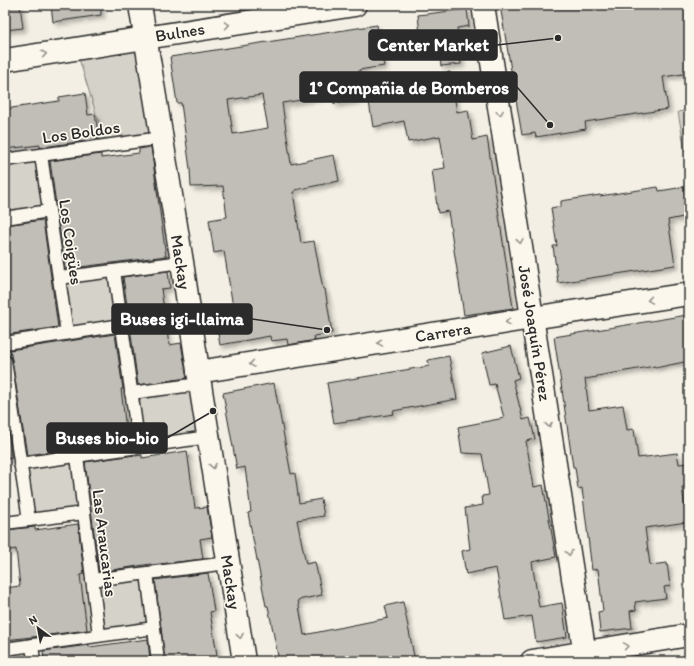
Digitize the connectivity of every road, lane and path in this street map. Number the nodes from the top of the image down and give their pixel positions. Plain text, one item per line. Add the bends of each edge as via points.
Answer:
1 (140, 5) edge
2 (355, 5) edge
3 (483, 5) edge
4 (145, 38) junction
5 (5, 60) edge
6 (161, 138) junction
7 (41, 155) junction
8 (5, 160) edge
9 (49, 211) junction
10 (5, 218) edge
11 (182, 262) junction
12 (114, 270) junction
13 (59, 278) junction
14 (689, 294) edge
15 (532, 318) junction
16 (122, 325) junction
17 (67, 333) junction
18 (5, 343) edge
19 (5, 361) edge
20 (199, 378) junction
21 (131, 393) junction
22 (7, 394) edge
23 (208, 437) junction
24 (139, 446) junction
25 (77, 456) junction
26 (20, 464) junction
27 (84, 513) junction
28 (29, 520) junction
29 (5, 524) edge
30 (228, 563) junction
31 (147, 573) junction
32 (92, 580) junction
33 (154, 628) junction
34 (99, 635) junction
35 (689, 636) edge
36 (32, 645) junction
37 (5, 649) edge
38 (586, 657) edge
39 (34, 661) edge
40 (158, 661) edge
41 (244, 661) edge
42 (532, 661) edge

1 - 4 street, Mackay
4 -> 2 street, Bulnes
3 -> 15 street, José Joaquín Pérez
5 -> 4 street, Bulnes
4 - 6 street, Mackay
6 - 7 lane, Los Boldos
6 - 11 street, Mackay
7 - 8 lane, Los Boldos
7 - 9 lane, Los Coigües
9 - 10 lane
9 - 13 lane, Los Coigües
11 - 12 lane
11 - 20 street, Mackay
12 - 13 lane
12 - 16 lane
13 - 17 lane, Los Coigües
14 -> 15 street, Carrera
15 -> 20 street, Carrera
15 -> 38 street, José Joaquín Pérez
16 - 17 lane
16 - 21 lane
17 - 18 lane
19 - 22 lane
20 - 21 lane
20 - 23 street, Mackay
21 - 24 lane
22 - 26 lane
23 - 24 lane
23 -> 30 street, Mackay
24 - 25 lane
25 - 26 lane
25 - 27 lane, Las Araucarias
26 - 28 lane
27 - 28 lane
27 - 32 lane, Las Araucarias
28 - 29 lane
30 - 31 lane
30 -> 41 street, Mackay
31 - 32 lane
31 - 33 lane
32 - 34 lane, Las Araucarias
33 - 34 lane
33 - 40 lane
34 - 36 lane
38 -> 35 street
36 - 37 lane
36 - 39 lane
38 - 42 street

